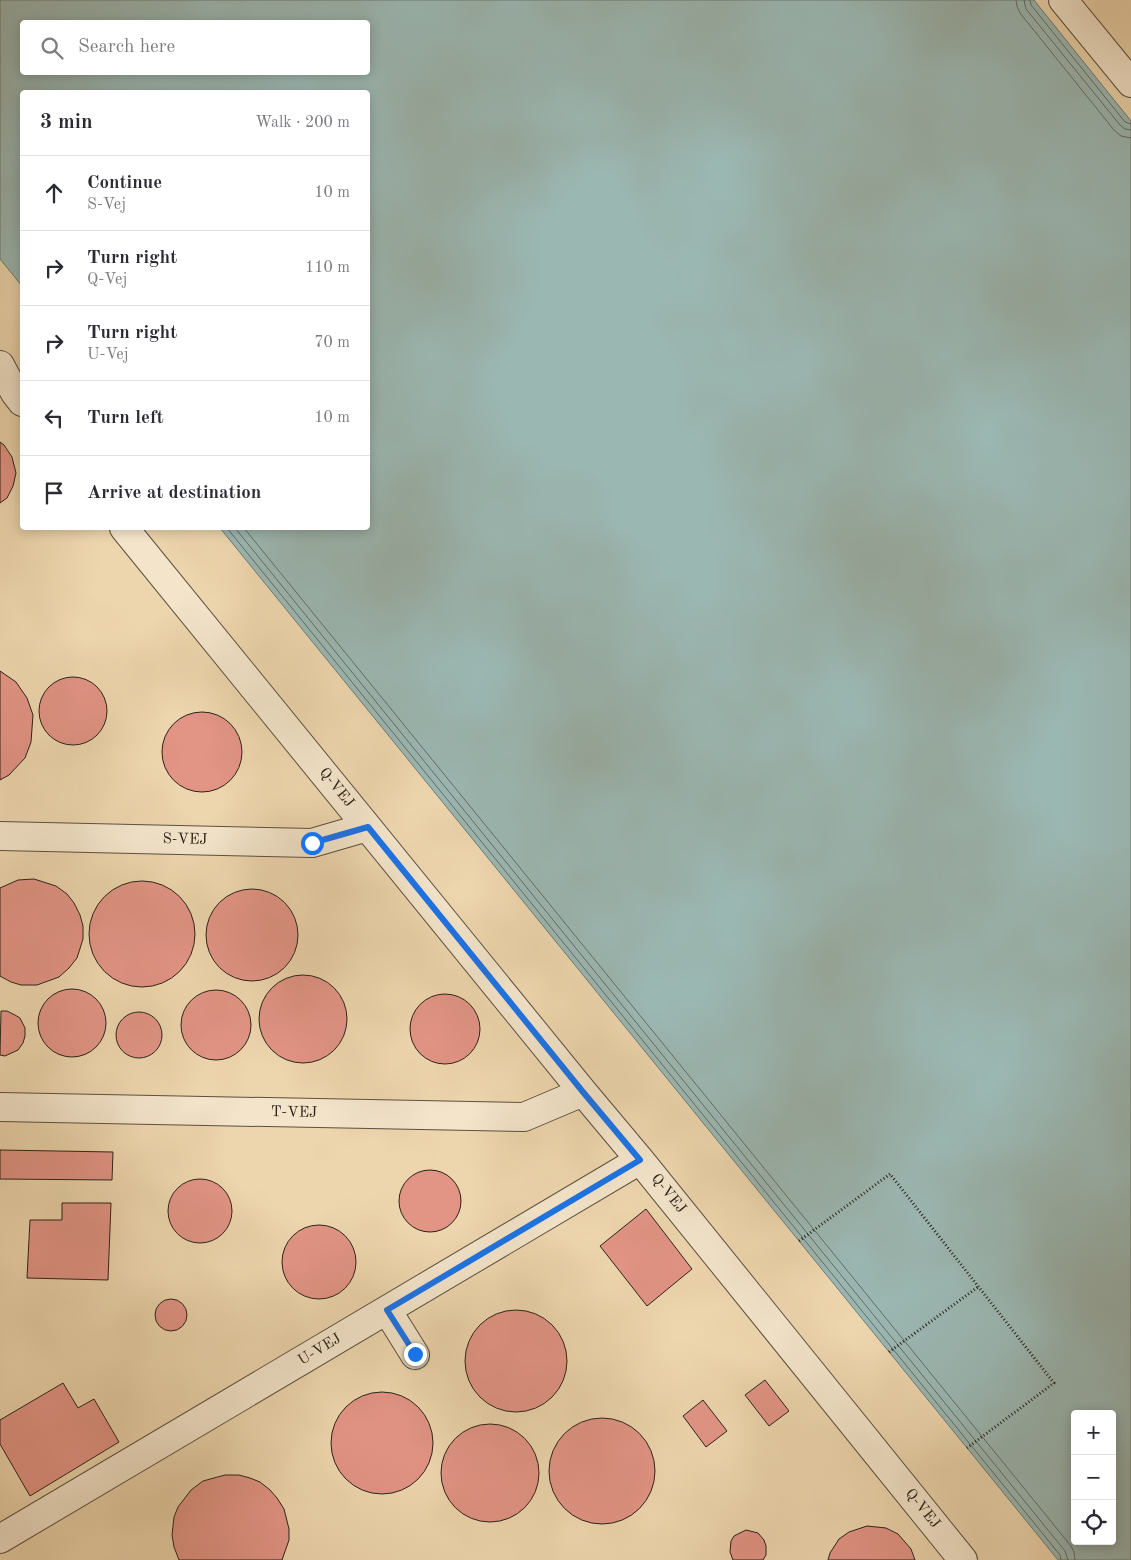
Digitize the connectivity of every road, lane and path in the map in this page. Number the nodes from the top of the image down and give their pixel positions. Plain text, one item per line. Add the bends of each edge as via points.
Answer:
1 (1064, 0) edge
2 (1131, 84) edge
3 (0, 365) edge
4 (13, 396) edge
5 (126, 530) edge
6 (368, 827) junction
7 (0, 836) edge
8 (583, 1092) junction
9 (0, 1107) edge
10 (640, 1160) junction
11 (800, 1241) dead end
12 (978, 1287) junction
13 (387, 1310) junction
14 (889, 1352) dead end
15 (415, 1354) dead end
16 (967, 1448) dead end
17 (0, 1539) edge
18 (963, 1560) edge

1 - 2 lane
3 - 4 lane
5 - 6 lane, Q-VEJ
6 - 7 lane, S-VEJ via 312,843
6 - 8 lane, Q-VEJ
8 - 9 lane, T-VEJ via 524,1117
8 - 10 lane, Q-VEJ
10 - 13 lane, U-VEJ
10 - 18 lane, Q-VEJ
11 - 12 path via 890,1174
12 - 14 path
12 - 16 path via 1054,1383
13 - 15 lane
13 - 17 lane, U-VEJ

